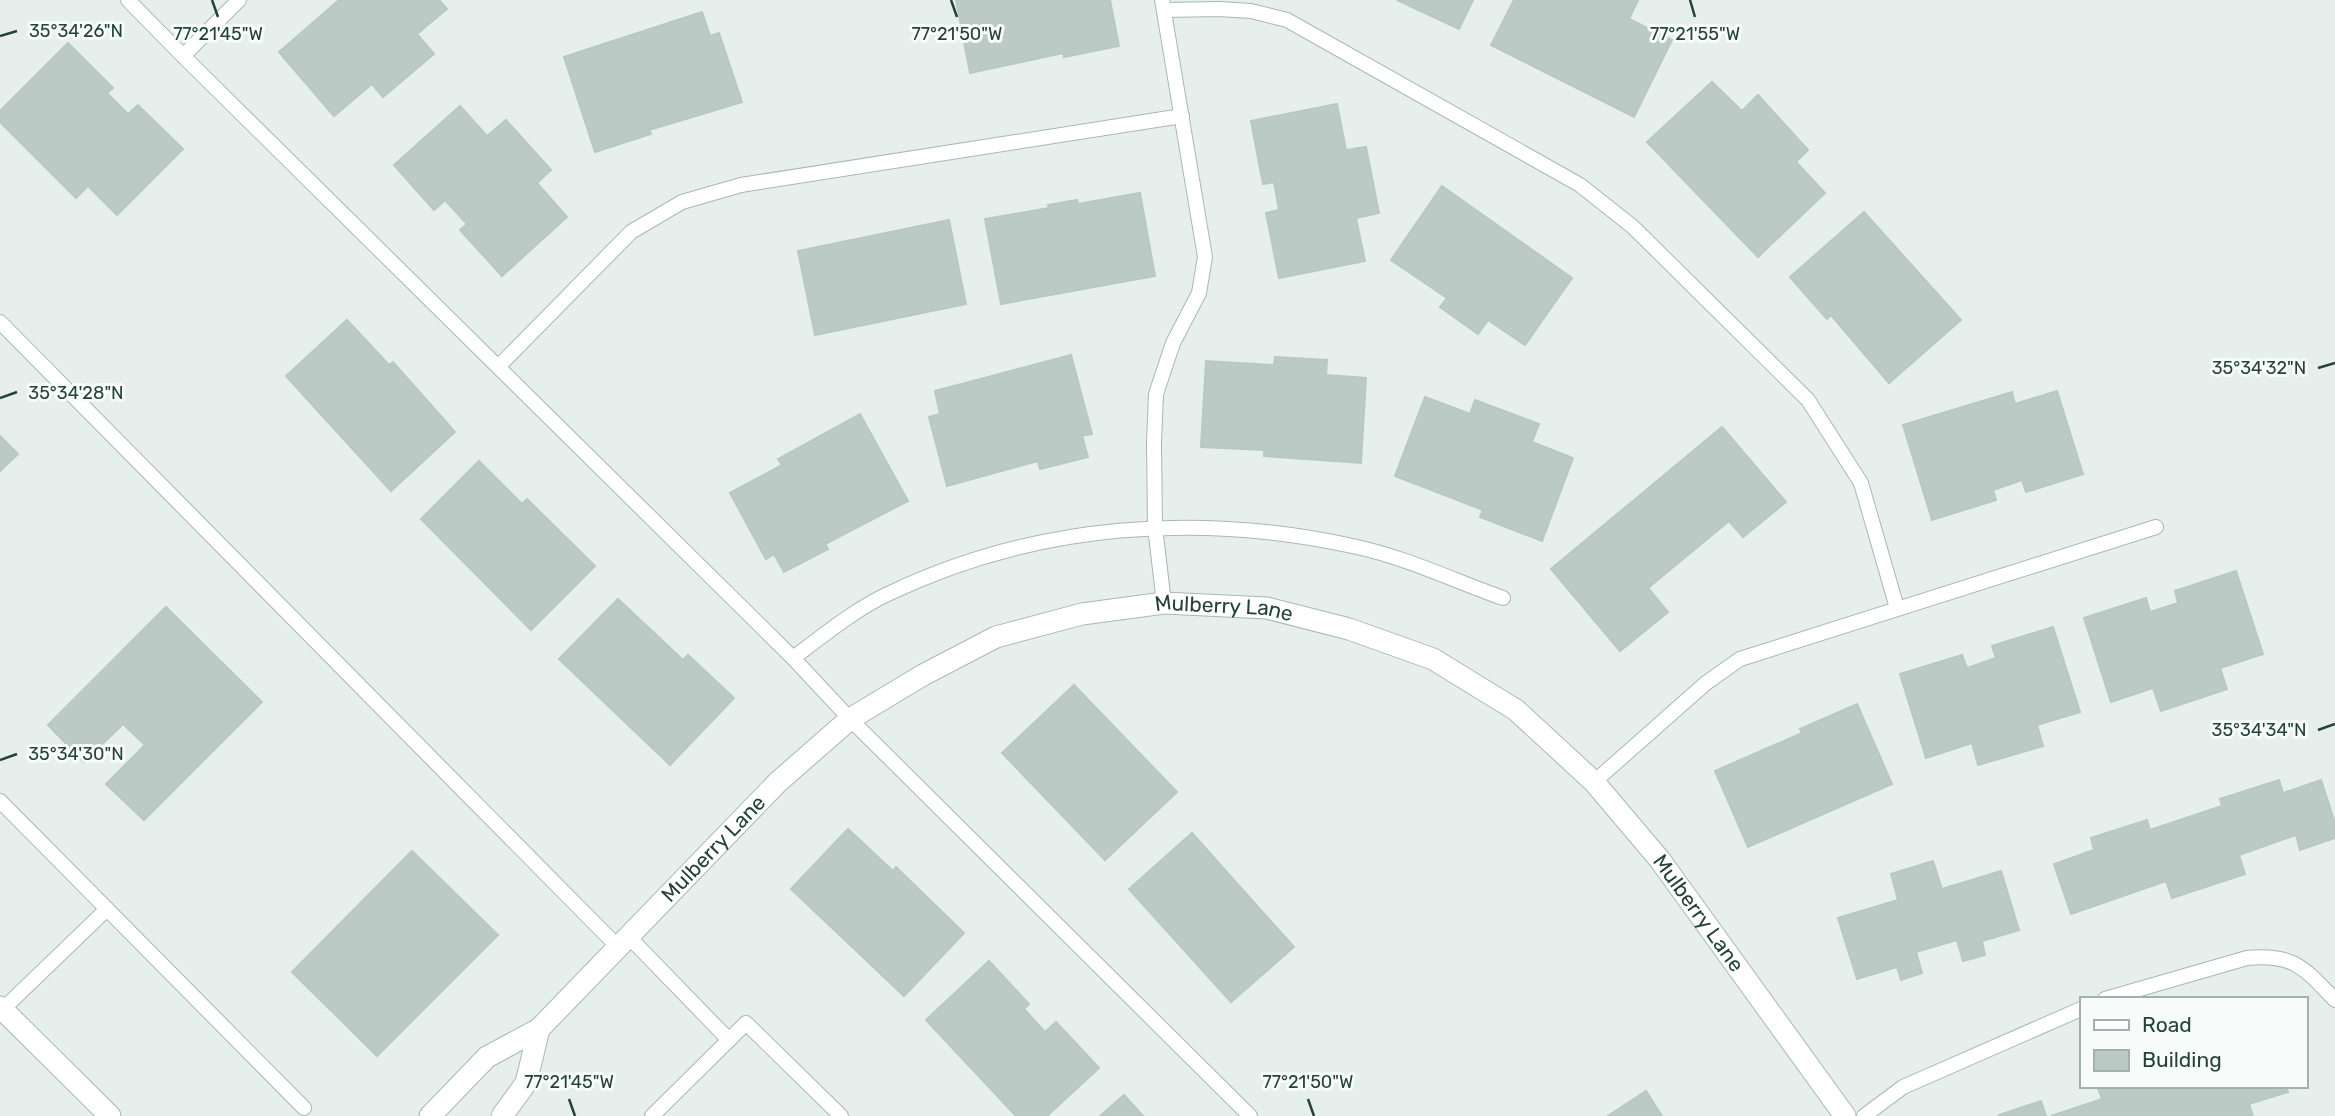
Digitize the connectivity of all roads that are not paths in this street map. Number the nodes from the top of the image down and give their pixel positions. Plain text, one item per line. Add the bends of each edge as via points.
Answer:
1 (128, 0) edge
2 (239, 0) edge
3 (1163, 5) edge
4 (183, 56) junction
5 (1182, 116) junction
6 (0, 322) edge
7 (499, 366) junction
8 (1155, 527) junction
9 (2156, 527) dead end
10 (1503, 598) dead end
11 (1164, 603) junction
12 (1897, 608) junction
13 (793, 658) junction
14 (850, 719) junction
15 (1594, 782) junction
16 (0, 801) edge
17 (107, 909) junction
18 (624, 943) junction
19 (2112, 997) edge
20 (2335, 1000) edge
21 (1, 1009) edge
22 (2080, 1009) edge
23 (539, 1029) junction
24 (729, 1040) junction
25 (304, 1108) dead end
26 (110, 1116) edge
27 (430, 1116) edge
28 (502, 1116) edge
29 (652, 1116) edge
30 (841, 1116) edge
31 (1250, 1116) edge
32 (1845, 1116) edge
33 (1864, 1116) edge

1 - 4 lane
2 - 4 lane
3 - 5 lane
3 - 12 lane via 1251,11 1287,20 1580,185 1633,227 1808,400 1861,483
4 - 7 lane
5 - 7 lane via 741,185 682,202 631,232
5 - 8 lane via 1205,257 1199,293 1173,343 1156,394
6 - 18 lane
7 - 13 lane
8 - 10 lane via 1226,527 1359,547
8 - 11 lane
8 - 13 lane via 1014,548 943,570 888,593
9 - 12 lane
11 - 14 street, Mulberry Lane via 1082,614 996,637
11 - 15 street, Mulberry Lane via 1267,608 1349,629 1433,659 1516,710
12 - 15 lane via 1740,659 1706,683
13 - 14 lane
14 - 18 street, Mulberry Lane via 778,782
14 - 31 lane
15 - 32 street, Mulberry Lane via 1660,860
16 - 17 lane
17 - 21 lane
17 - 25 lane
18 - 23 street, Mulberry Lane
18 - 24 lane
19 - 20 lane via 2247,958 2269,956 2286,958 2307,972
21 - 26 street
22 - 33 lane via 1903,1087
23 - 27 street, Mulberry Lane via 487,1057
23 - 28 street via 526,1083
24 - 29 lane
24 - 30 lane via 746,1023

